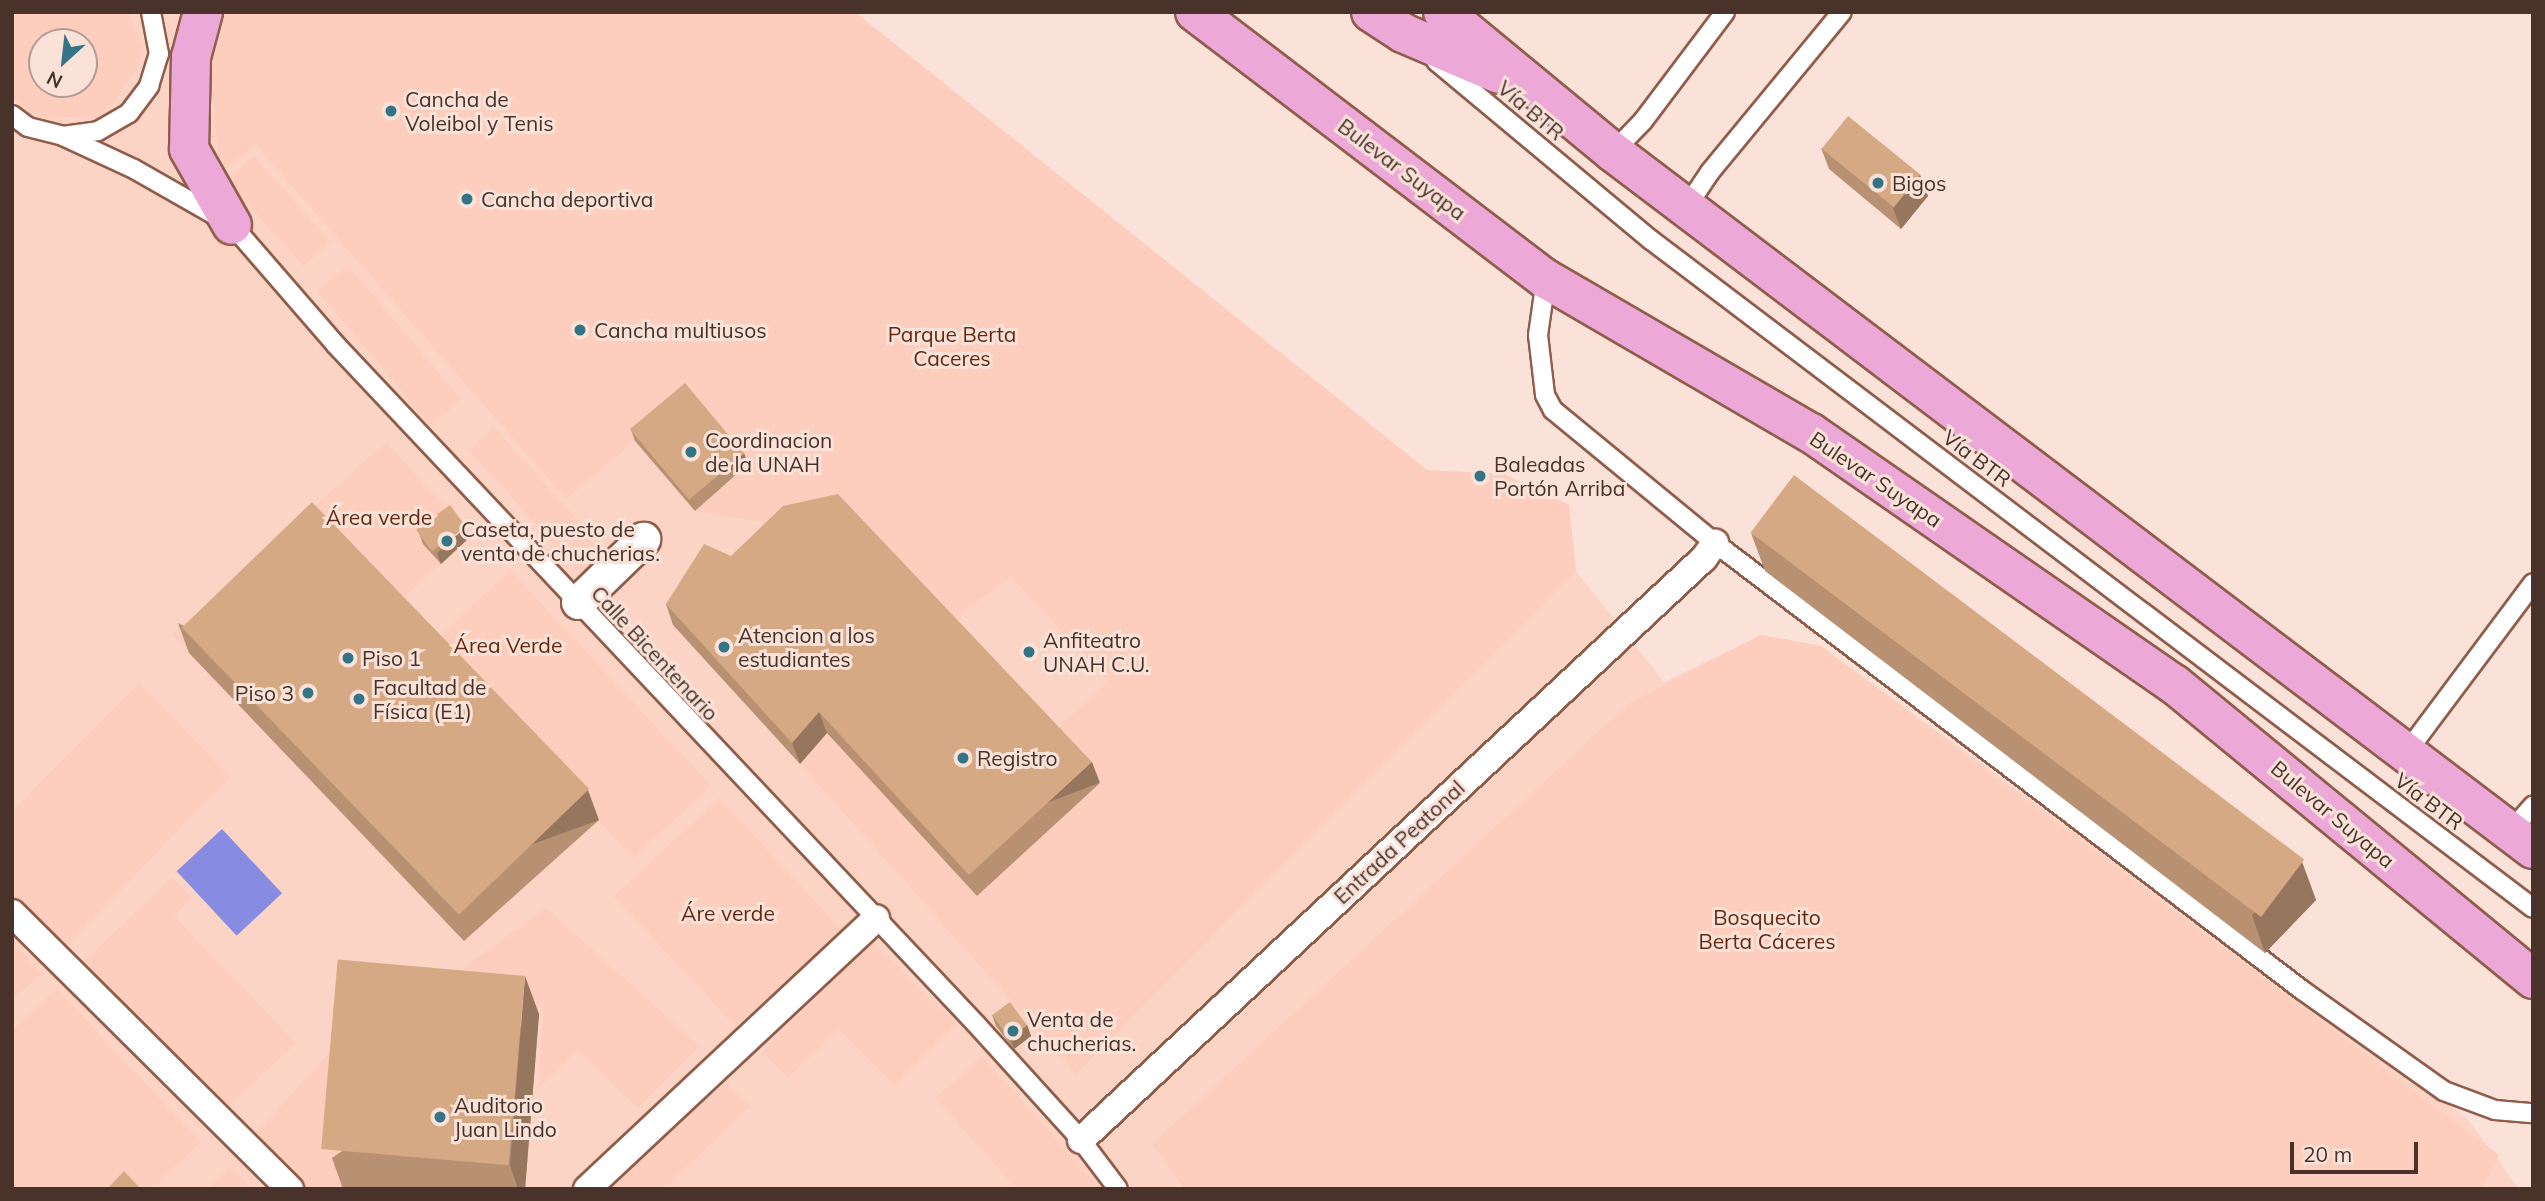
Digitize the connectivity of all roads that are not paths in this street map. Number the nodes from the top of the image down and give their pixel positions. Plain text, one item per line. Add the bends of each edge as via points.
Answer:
1 (151, 12) edge
2 (203, 12) edge
3 (1195, 12) edge
4 (1371, 12) edge
5 (1444, 12) edge
6 (1725, 12) edge
7 (1842, 12) edge
8 (1403, 33) junction
9 (1539, 91) junction
10 (12, 116) edge
11 (63, 136) junction
12 (1613, 152) junction
13 (1686, 208) junction
14 (232, 225) junction
15 (1546, 279) junction
16 (643, 539) dead end
17 (1715, 542) junction
18 (2533, 583) edge
19 (578, 603) junction
20 (2406, 753) junction
21 (2525, 829) edge
22 (2533, 908) edge
23 (12, 913) edge
24 (876, 919) junction
25 (2533, 979) edge
26 (2533, 1113) edge
27 (1081, 1140) junction
28 (290, 1189) edge
29 (587, 1189) edge
30 (1118, 1189) edge

1 - 11 lane via 159,54 149,86 129,113 98,131
2 - 14 main road via 191,57 189,149
3 - 15 main road, Bulevar Suyapa
4 - 8 main road
5 - 9 main road
6 - 12 lane via 1643,121
7 - 13 lane via 1710,172
8 - 9 main road
8 - 22 lane, Vía BTR via 1651,240
9 - 12 main road
10 - 11 lane via 28,127
11 - 14 lane, Calle Bicentenario via 134,169
12 - 13 main road
13 - 20 main road
14 - 19 lane, Calle Bicentenario via 344,354
15 - 17 lane via 1538,335 1545,394 1553,410
15 - 25 main road, Bulevar Suyapa via 1811,433 2174,684
16 - 19 street
17 - 26 lane via 2302,990 2444,1091 2495,1110
17 - 27 street, Entrada Peatonal via 1704,558
18 - 20 lane
19 - 24 lane, Calle Bicentenario
20 - 21 main road
23 - 28 street
24 - 27 lane, Calle Bicentenario
24 - 29 street
27 - 30 lane, Calle Bicentenario

